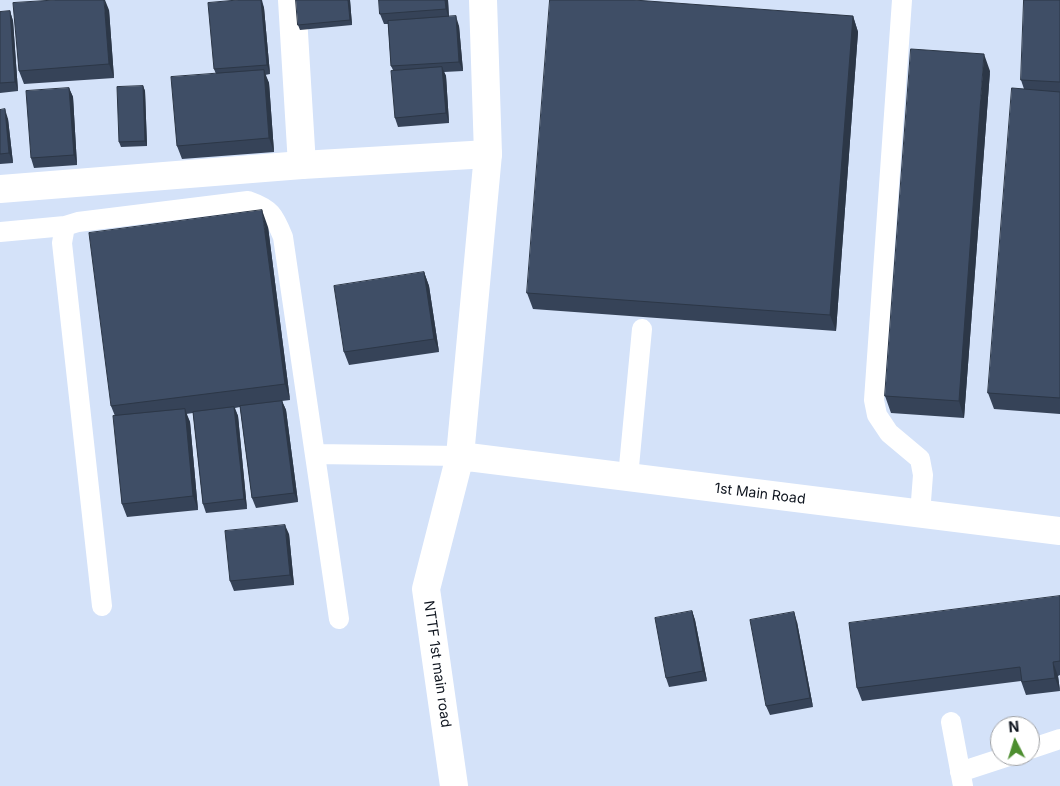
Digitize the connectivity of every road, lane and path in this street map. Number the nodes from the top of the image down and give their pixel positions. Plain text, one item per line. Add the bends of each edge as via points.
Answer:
1 (292, 0) edge
2 (483, 0) edge
3 (902, 0) edge
4 (488, 154) junction
5 (302, 165) junction
6 (0, 189) edge
7 (65, 226) junction
8 (0, 232) edge
9 (642, 329) edge
10 (315, 454) junction
11 (460, 456) junction
12 (628, 477) junction
13 (920, 514) junction
14 (1060, 531) edge
15 (102, 606) dead end
16 (339, 619) dead end
17 (951, 722) dead end
18 (1060, 739) edge
19 (1040, 746) edge
20 (990, 765) edge
21 (962, 779) edge
22 (454, 786) edge

1 - 5 street
2 - 4 street, NTTF 1st main road
3 - 13 lane via 874,400 877,415 890,433 920,459 923,475
4 - 5 street
4 - 11 street, NTTF 1st main road
5 - 6 street
7 - 8 lane
7 - 10 lane via 248,201 263,206 274,215 283,237
7 - 15 lane via 62,243
9 - 12 lane
10 - 11 lane
10 - 16 lane
11 - 12 street, 1st Main Road
11 - 22 street, NTTF 1st main road via 426,589
12 - 13 street, 1st Main Road
13 - 14 street, 1st Main Road
17 - 21 lane
18 - 19 lane
20 - 21 lane

